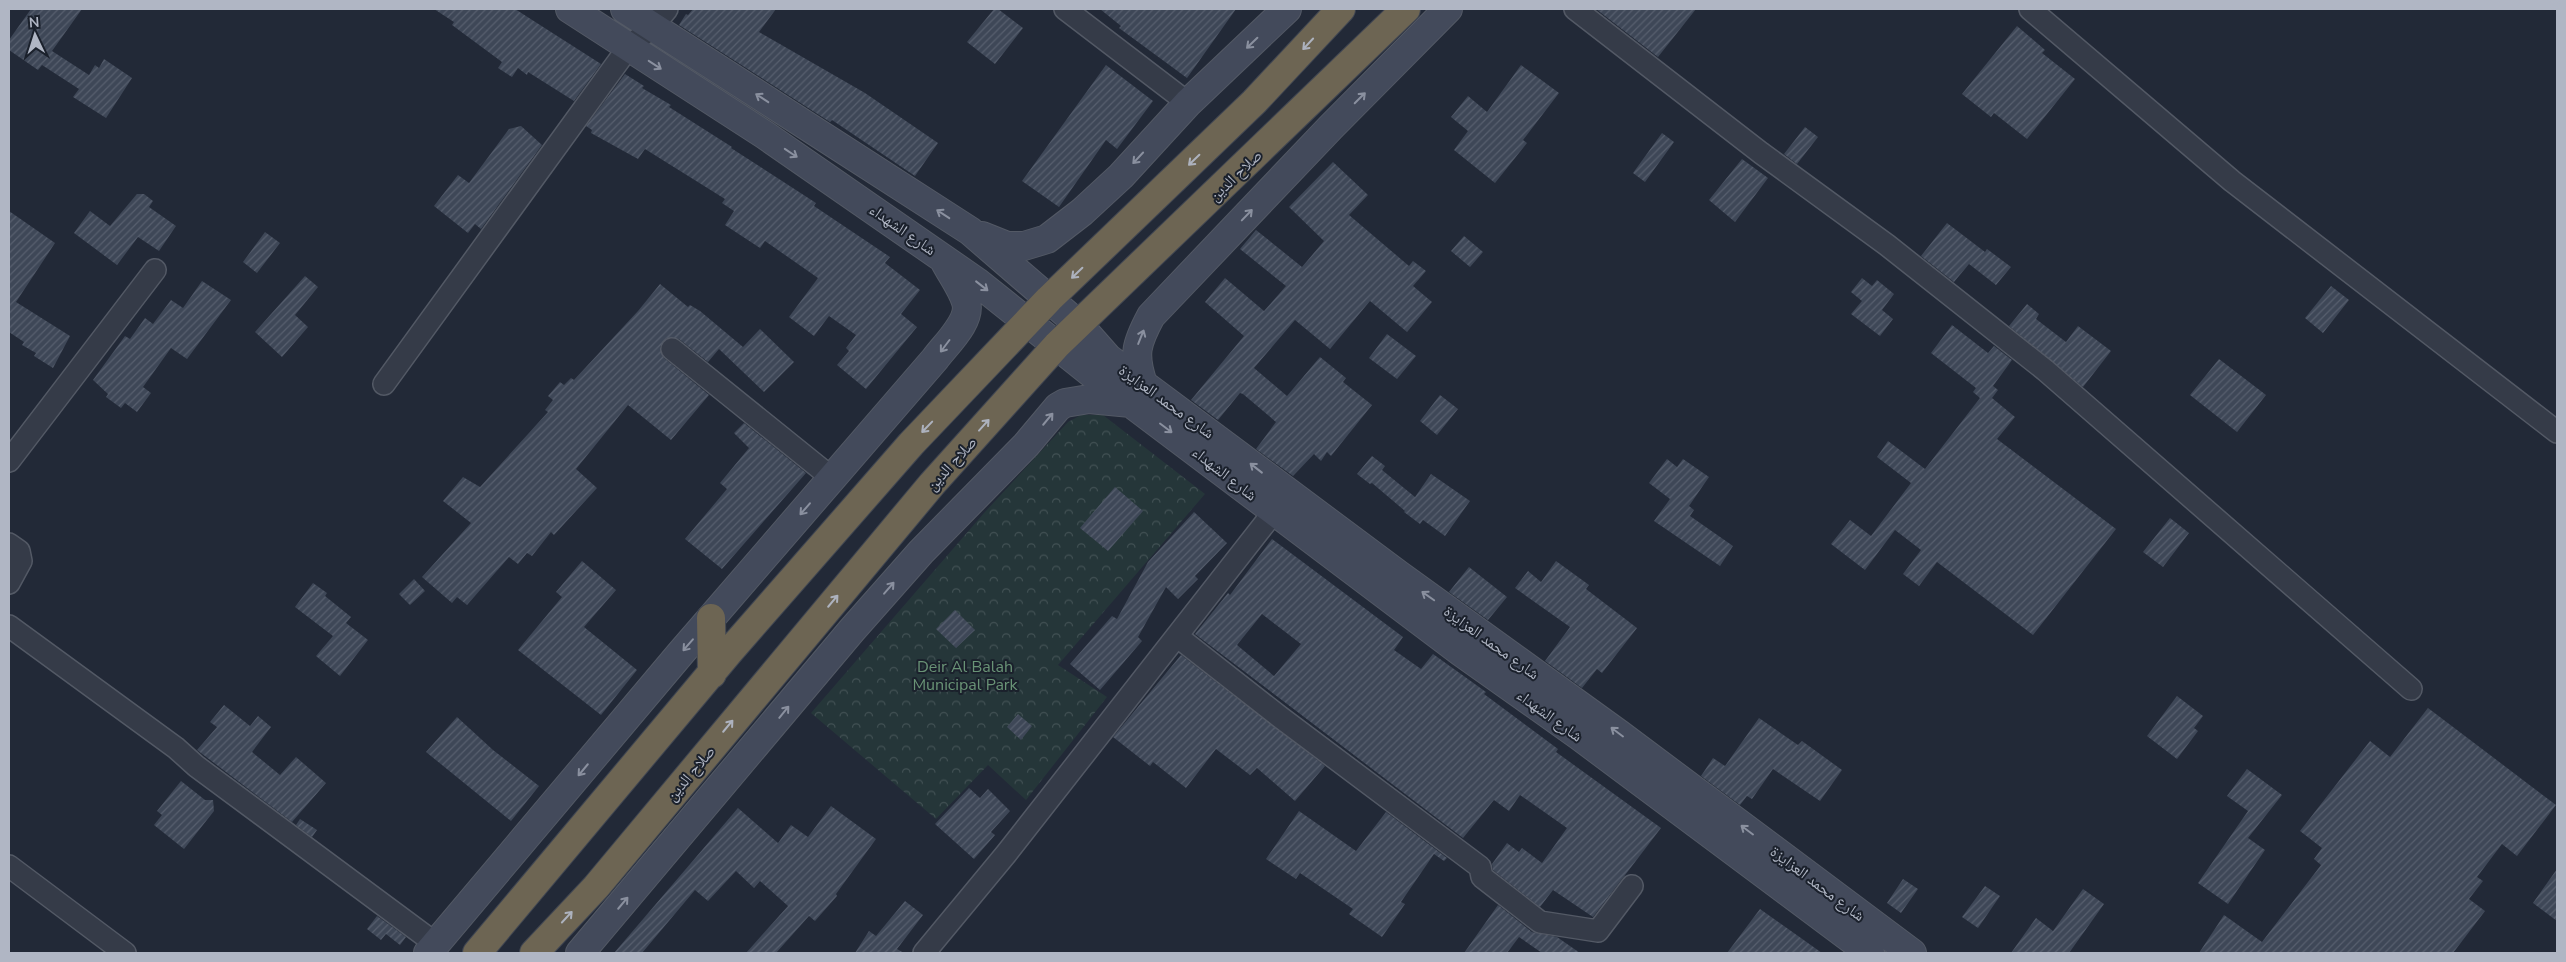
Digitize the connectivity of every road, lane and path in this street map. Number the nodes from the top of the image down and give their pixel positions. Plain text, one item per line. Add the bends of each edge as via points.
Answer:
1 (570, 9) edge
2 (625, 9) edge
3 (1065, 9) edge
4 (1287, 9) edge
5 (1341, 9) edge
6 (1406, 9) edge
7 (1448, 9) edge
8 (1575, 9) edge
9 (2030, 9) edge
10 (659, 18) edge
11 (628, 48) junction
12 (1188, 104) junction
13 (970, 231) junction
14 (942, 257) junction
15 (155, 270) dead end
16 (1049, 299) junction
17 (1028, 322) junction
18 (1078, 324) junction
19 (1057, 345) junction
20 (672, 349) dead end
21 (384, 384) dead end
22 (1138, 394) junction
23 (2557, 432) edge
24 (9, 461) edge
25 (832, 478) junction
26 (1282, 502) junction
27 (9, 544) edge
28 (9, 583) edge
29 (711, 618) junction
30 (9, 626) edge
31 (1178, 637) junction
32 (712, 674) junction
33 (2412, 688) dead end
34 (9, 866) edge
35 (1632, 886) dead end
36 (432, 949) edge
37 (126, 953) edge
38 (477, 953) edge
39 (534, 953) edge
40 (580, 953) edge
41 (924, 953) edge
42 (1870, 953) edge
43 (1912, 953) edge

1 - 11 main road, شارع الشهداء
2 - 10 main road, شارع الشهداء
3 - 12 street
4 -> 12 main road
5 -> 16 highway via 1254,102
6 - 18 highway, صلاح الدين
22 -> 7 main road via 1137,348 1151,316
8 - 33 street via 2046,370
9 - 23 street via 2232,181
10 - 11 street
13 -> 10 main road, شارع الشهداء
11 -> 14 main road, شارع الشهداء via 765,135
11 - 21 street
12 -> 13 main road via 1121,176 1047,239 1024,246 1007,246
13 - 16 main road, شارع الشهداء
14 -> 17 main road, شارع الشهداء
14 -> 25 main road via 966,302 965,319 935,359
15 - 24 street
16 - 17 highway
16 - 18 main road, شارع محمد العزايزة
17 - 19 main road, شارع الشهداء
17 -> 32 highway via 911,444
18 - 19 highway, صلاح الدين
18 - 22 main road, شارع محمد العزايزة
19 - 22 main road, شارع الشهداء
39 -> 19 highway, صلاح الدين via 596,886 932,484
20 - 25 street
22 - 26 main road, شارع محمد العزايزة
40 -> 22 main road via 871,608 1058,407 1089,399
25 -> 29 main road
26 - 31 street
26 - 42 main road, شارع الشهداء
43 -> 26 main road, شارع محمد العزايزة via 1619,734
27 - 28 street via 19,551 21,561
29 - 32 highway
29 -> 36 main road
30 - 36 street via 176,748
31 - 35 street via 1480,867 1482,877 1540,922 1598,930
31 - 41 street
32 - 38 highway
34 - 37 street

